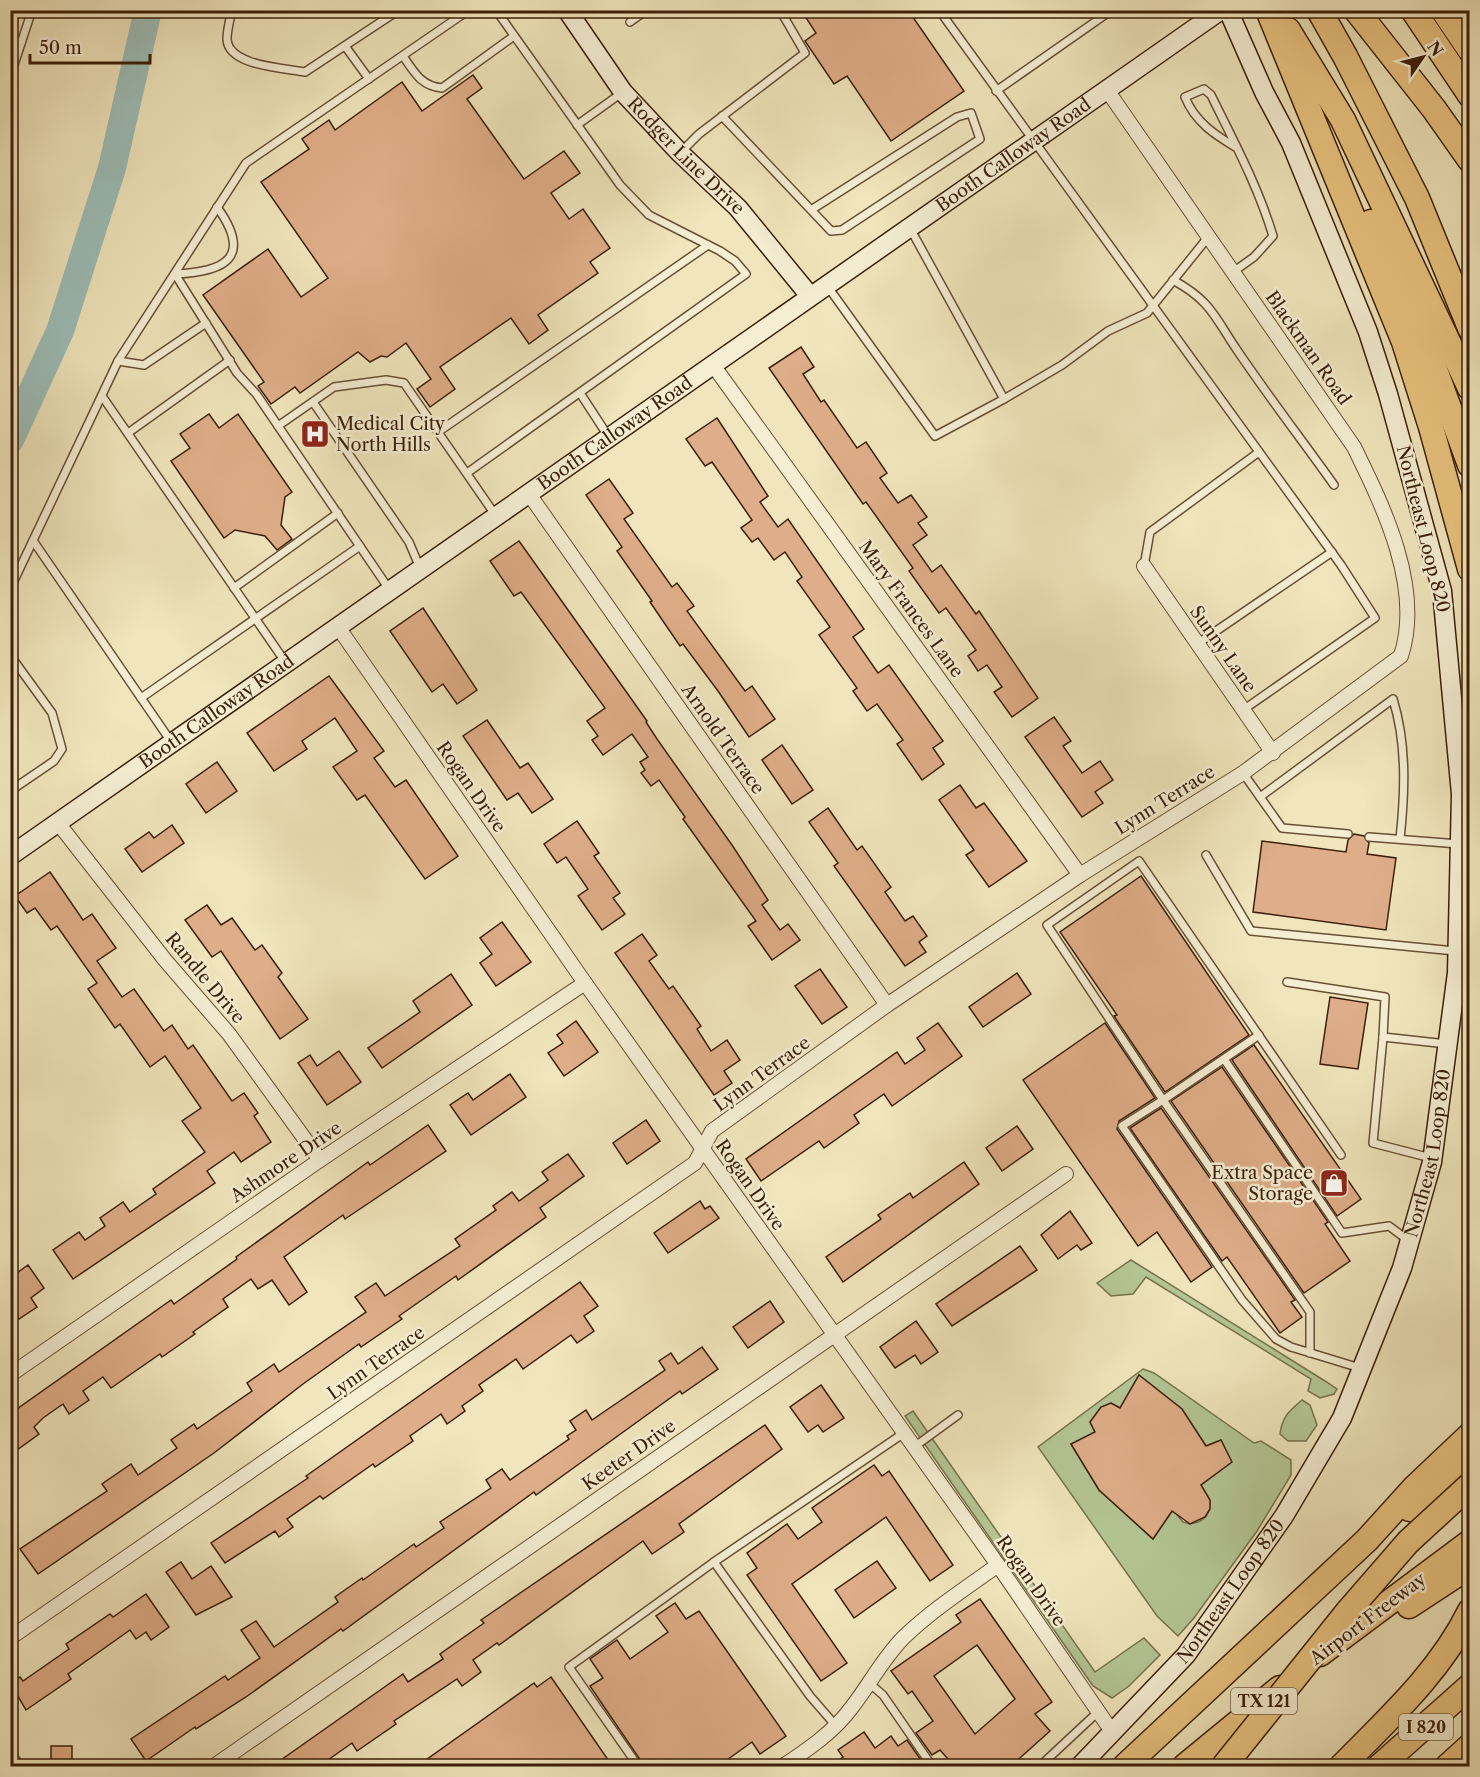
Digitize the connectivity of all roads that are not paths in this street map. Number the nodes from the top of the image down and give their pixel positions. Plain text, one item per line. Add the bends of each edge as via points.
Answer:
1 (32, 10) edge
2 (232, 10) edge
3 (399, 10) edge
4 (469, 10) edge
5 (496, 10) edge
6 (567, 10) edge
7 (647, 10) edge
8 (780, 10) edge
9 (939, 10) edge
10 (1112, 10) edge
11 (1221, 10) edge
12 (1228, 10) edge
13 (1268, 10) edge
14 (1275, 10) edge
15 (1319, 10) edge
16 (1356, 10) edge
17 (1413, 10) edge
18 (1443, 10) edge
19 (630, 22) dead end
20 (514, 36) junction
21 (10, 40) edge
22 (21, 43) junction
23 (345, 46) junction
24 (1470, 50) edge
25 (403, 56) junction
26 (10, 76) edge
27 (369, 79) junction
28 (1107, 90) junction
29 (996, 91) junction
30 (623, 92) junction
31 (1470, 95) edge
32 (1309, 113) junction
33 (722, 116) junction
34 (577, 125) junction
35 (1032, 142) junction
36 (1237, 148) junction
37 (680, 153) junction
38 (1470, 160) edge
39 (217, 207) junction
40 (811, 210) junction
41 (910, 228) junction
42 (1209, 236) junction
43 (708, 245) junction
44 (1233, 272) junction
45 (175, 274) junction
46 (1173, 280) junction
47 (827, 285) junction
48 (810, 296) junction
49 (1152, 306) junction
50 (206, 322) junction
51 (1470, 328) edge
52 (230, 360) junction
53 (118, 361) junction
54 (713, 365) junction
55 (1470, 388) edge
56 (580, 393) junction
57 (102, 396) junction
58 (1004, 399) junction
59 (313, 402) junction
60 (278, 426) junction
61 (438, 432) junction
62 (128, 434) junction
63 (609, 438) junction
64 (1259, 452) junction
65 (1470, 465) edge
66 (467, 473) junction
67 (1334, 485) dead end
68 (529, 494) junction
69 (338, 513) junction
70 (496, 516) junction
71 (34, 542) junction
72 (360, 546) junction
73 (1332, 552) junction
74 (1144, 566) joint
75 (1470, 569) edge
76 (420, 570) junction
77 (234, 588) junction
78 (10, 589) edge
79 (391, 590) junction
80 (255, 619) junction
81 (338, 627) junction
82 (1197, 644) junction
83 (10, 655) edge
84 (1401, 656) joint
85 (286, 663) junction
86 (141, 698) junction
87 (1243, 710) junction
88 (172, 743) junction
89 (1273, 753) junction
90 (1243, 773) junction
91 (10, 791) edge
92 (1260, 797) junction
93 (58, 823) junction
94 (1348, 834) dead end
95 (1369, 837) dead end
96 (1400, 839) junction
97 (1461, 844) junction
98 (1206, 855) dead end
99 (10, 856) edge
100 (1080, 875) junction
101 (1458, 951) junction
102 (1287, 982) dead end
103 (585, 983) junction
104 (887, 1005) junction
105 (1258, 1035) junction
106 (1383, 1037) junction
107 (1448, 1044) junction
108 (1224, 1059) junction
109 (1163, 1100) junction
110 (703, 1149) junction
111 (1341, 1155) dead end
112 (1432, 1158) junction
113 (320, 1160) junction
114 (1066, 1174) dead end
115 (1410, 1242) junction
116 (834, 1335) junction
117 (1310, 1353) junction
118 (1362, 1369) junction
119 (10, 1375) edge
120 (958, 1414) dead end
121 (904, 1433) junction
122 (1470, 1435) edge
123 (913, 1448) junction
124 (1470, 1467) edge
125 (1470, 1485) edge
126 (1367, 1540) junction
127 (1470, 1542) edge
128 (714, 1562) junction
129 (998, 1565) junction
130 (1470, 1566) edge
131 (1469, 1612) edge
132 (10, 1638) edge
133 (1340, 1638) junction
134 (869, 1682) junction
135 (1470, 1686) edge
136 (1099, 1711) junction
137 (836, 1726) junction
138 (1113, 1733) junction
139 (1470, 1746) edge
140 (10, 1757) edge
141 (17, 1767) edge
142 (214, 1767) edge
143 (638, 1767) edge
144 (783, 1767) edge
145 (932, 1767) edge
146 (1040, 1767) edge
147 (1080, 1767) edge
148 (1125, 1767) edge
149 (1185, 1767) edge
150 (1224, 1767) edge
151 (1342, 1767) edge
152 (1380, 1767) edge
153 (1448, 1767) edge

1 - 22 lane
2 - 23 lane via 227,40 240,58 304,72
3 - 23 lane
4 - 25 lane
5 - 20 lane
6 - 30 main road, Rodger Line Drive
7 - 19 lane
8 - 33 lane via 805,53
9 - 29 lane
10 - 29 lane
11 - 28 main road, Booth Calloway Road
12 - 97 main road, Northeast Loop 820 via 1291,143 1346,276 1375,353 1406,457 1442,591 1461,794
13 - 32 highway
14 - 55 highway via 1342,120
15 - 51 highway via 1417,198
16 - 38 highway
17 - 31 highway
18 - 24 highway
20 - 25 lane via 442,88 420,81
20 - 34 lane
21 - 22 lane
22 - 26 lane
23 - 27 lane
25 - 27 lane
27 - 39 lane via 246,163
28 - 35 main road, Booth Calloway Road
28 - 42 street, Blackman Road
29 - 35 lane
30 - 34 lane
30 - 37 main road, Rodger Line Drive
32 - 65 highway via 1352,182 1388,255
32 - 75 highway via 1404,342
33 - 37 lane
33 - 40 lane
34 - 43 lane via 620,185 649,215
35 - 41 main road, Booth Calloway Road
35 - 49 lane
36 - 36 lane via 1211,95 1204,89 1185,97 1190,110 1210,132
36 - 44 lane via 1260,194 1273,236
37 - 48 main road, Rodger Line Drive via 738,208
39 - 45 lane
39 - 45 lane via 235,240 232,253 220,266 201,273
40 - 40 lane via 831,231 842,230 980,139 971,113 957,117
41 - 47 main road, Booth Calloway Road
41 - 58 lane
42 - 44 street, Blackman Road
42 - 46 lane
43 - 56 lane via 735,261 746,274 743,278
43 - 61 lane
44 - 84 street, Blackman Road via 1354,447 1383,506 1397,550 1409,614 1408,636
45 - 50 lane
45 - 53 lane
46 - 49 lane
46 - 67 lane via 1197,293 1221,322
47 - 48 main road, Booth Calloway Road
47 - 58 lane via 935,436
48 - 54 main road, Booth Calloway Road
49 - 58 lane via 1147,313 1108,331 1062,365
49 - 64 lane
50 - 52 lane
50 - 53 lane via 144,365
52 - 60 lane
52 - 62 lane
53 - 57 lane
54 - 63 main road, Booth Calloway Road
54 - 100 street, Mary Frances Lane
56 - 63 lane
56 - 66 lane
57 - 62 lane
57 - 71 lane
59 - 60 lane
59 - 61 lane via 334,387 386,380 404,383
59 - 76 lane via 409,542
60 - 69 lane
61 - 66 lane
62 - 77 lane
63 - 68 main road, Booth Calloway Road
64 - 73 lane
64 - 74 lane via 1150,532
66 - 70 lane
68 - 70 main road, Booth Calloway Road
68 - 104 street, Arnold Terrace
69 - 72 lane
69 - 77 lane
70 - 76 main road, Booth Calloway Road
71 - 78 lane
71 - 86 lane
72 - 79 lane
72 - 80 lane
73 - 82 lane
73 - 87 lane via 1375,618
74 - 82 street, Sunny Lane
76 - 79 main road, Booth Calloway Road
77 - 80 lane
79 - 81 main road, Booth Calloway Road
80 - 85 lane
80 - 86 lane
81 - 85 main road, Booth Calloway Road
81 - 103 street, Rogan Drive
82 - 87 street, Sunny Lane
83 - 91 lane via 52,713 62,749 54,761
84 - 89 street, Lynn Terrace
85 - 88 main road, Booth Calloway Road
86 - 88 lane
87 - 89 street, Sunny Lane
88 - 93 main road, Booth Calloway Road
89 - 90 street, Lynn Terrace
90 - 92 lane
90 - 100 street, Lynn Terrace
92 - 94 lane via 1282,828
92 - 96 lane via 1393,699 1402,748 1404,794
93 - 99 main road, Booth Calloway Road
93 - 113 street, Randle Drive via 165,960 229,1034
95 - 96 lane
96 - 97 lane
97 - 101 main road, Northeast Loop 820
98 - 101 lane via 1251,931
100 - 104 street, Lynn Terrace
101 - 107 main road, Northeast Loop 820
102 - 106 lane via 1385,997
103 - 110 street, Rogan Drive
103 - 113 street, Ashmore Drive
104 - 110 street, Lynn Terrace via 712,1131
105 - 108 lane
105 - 109 lane via 1139,861 1047,925
105 - 111 lane
106 - 107 lane
106 - 112 lane via 1373,1143
107 - 112 main road, Northeast Loop 820
108 - 109 lane
108 - 115 lane via 1342,1233 1389,1226
109 - 117 lane via 1310,1312
109 - 117 lane via 1122,1126 1242,1300 1276,1339
110 - 116 street, Rogan Drive
110 - 132 street, Lynn Terrace via 695,1163
112 - 115 main road, Northeast Loop 820
113 - 119 street, Ashmore Drive
114 - 116 street, Keeter Drive
115 - 118 main road, Northeast Loop 820
116 - 121 street, Rogan Drive
116 - 142 street, Keeter Drive
117 - 118 lane
118 - 138 main road, Northeast Loop 820 via 1333,1435 1242,1580 1186,1655
120 - 123 lane
121 - 123 street, Rogan Drive
121 - 128 lane
122 - 126 highway
123 - 129 street, Rogan Drive
124 - 126 highway
125 - 150 highway, bridge via 1400,1550
126 - 148 highway
127 - 133 highway, Airport Freeway / TX 121
128 - 137 lane
128 - 143 lane via 569,1667
129 - 134 street via 903,1638
129 - 136 street, Rogan Drive
130 - 133 highway via 1359,1638
131 - 151 highway via 1444,1654 1412,1695
133 - 149 highway, Airport Freeway / TX 121
134 - 137 street
134 - 145 lane via 883,1695
135 - 152 highway, I 820
136 - 138 street, Rogan Drive
136 - 146 lane
137 - 144 street
138 - 147 main road, Northeast Loop 820
139 - 153 highway, I 820
140 - 141 street

